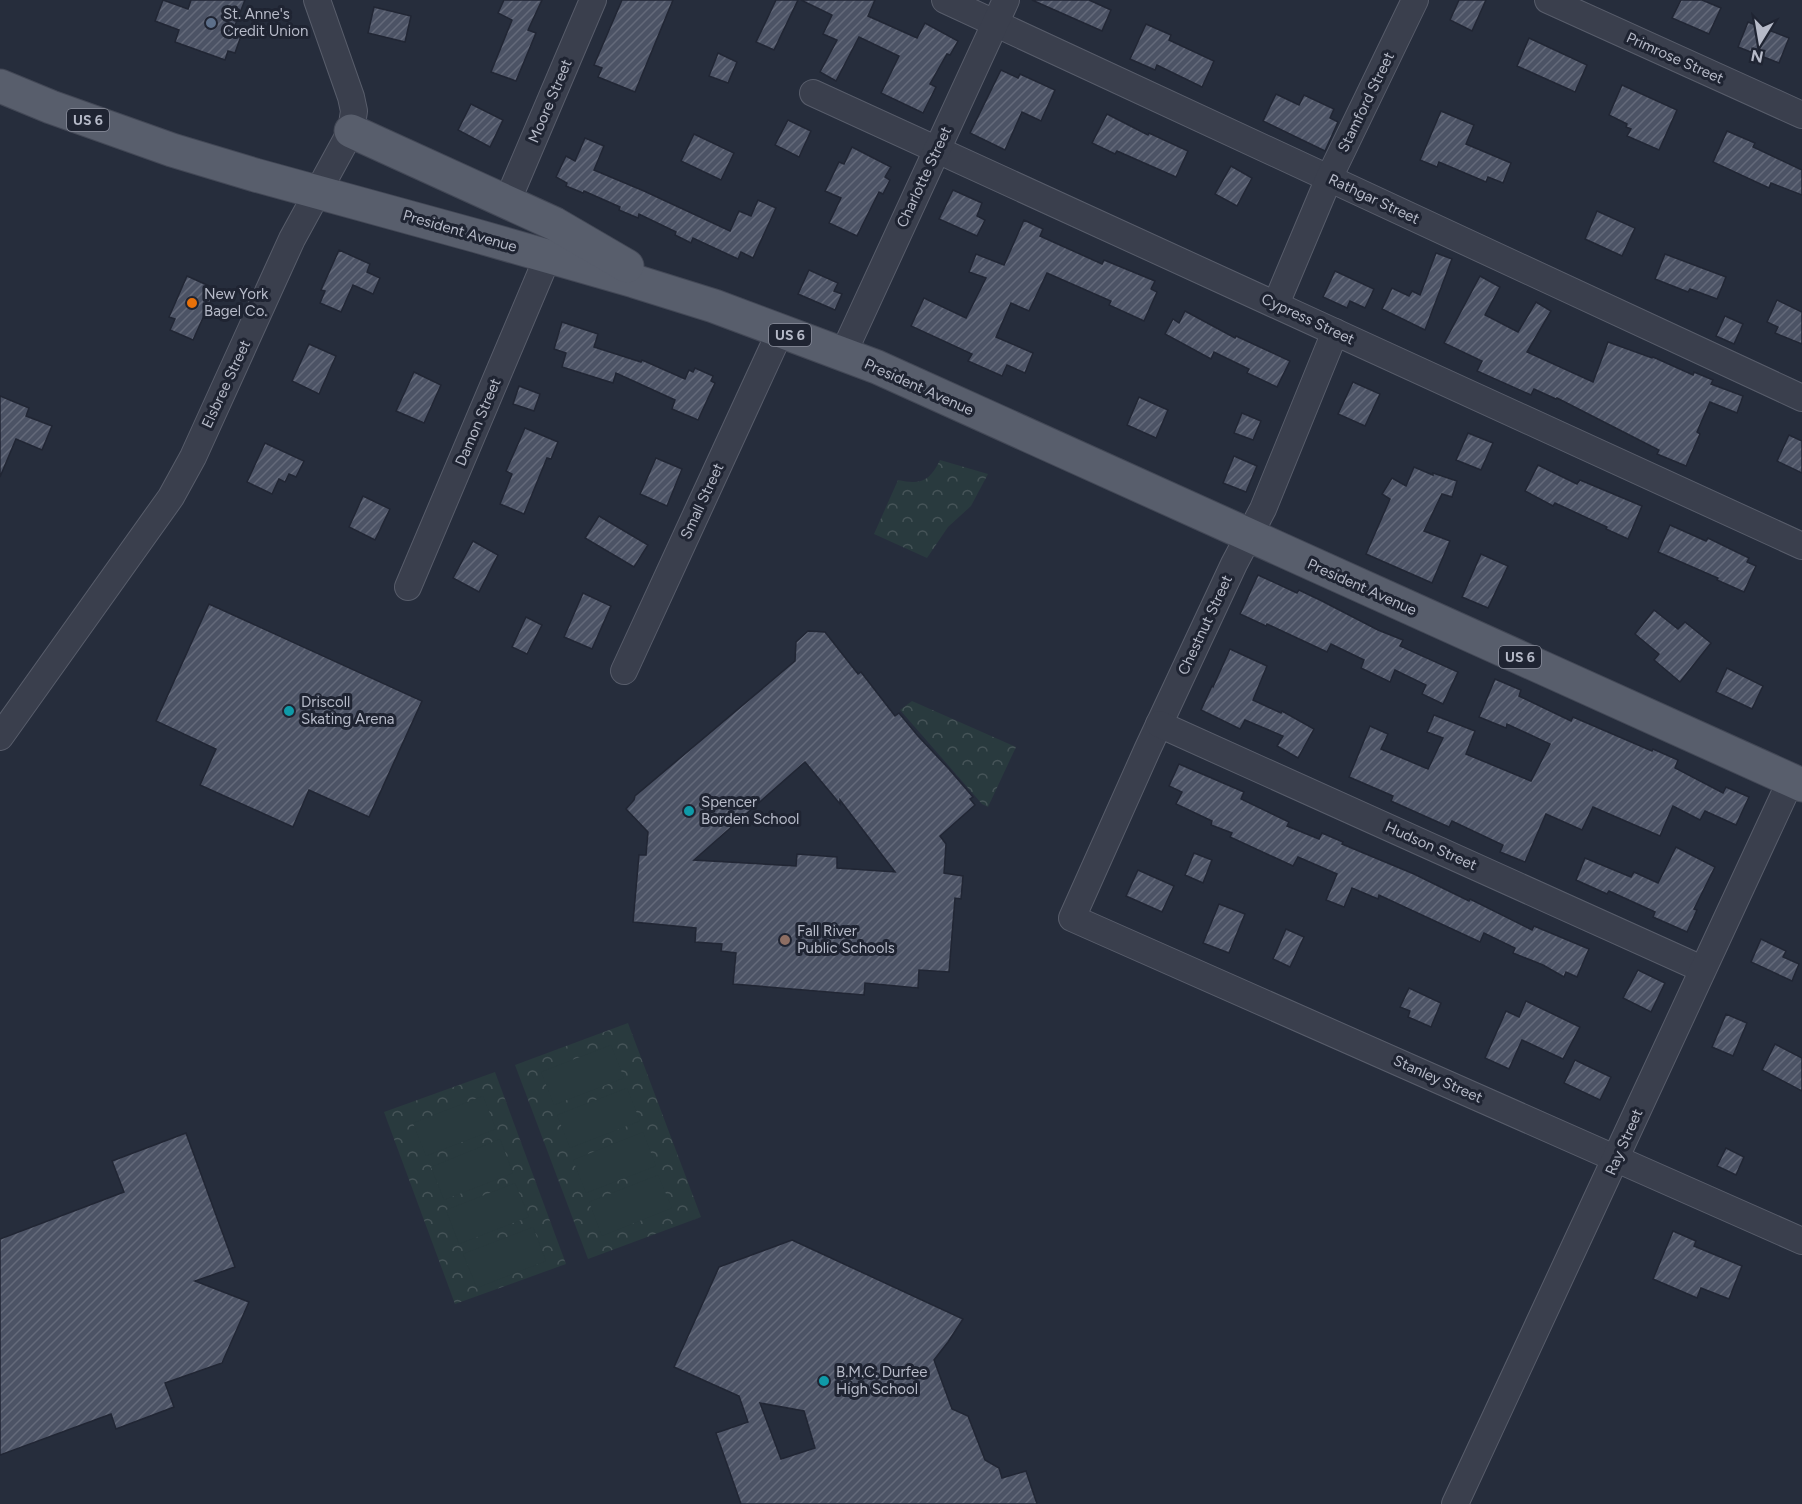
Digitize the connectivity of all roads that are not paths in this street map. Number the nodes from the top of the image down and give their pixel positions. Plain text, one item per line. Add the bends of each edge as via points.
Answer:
1 (317, 0) edge
2 (593, 0) edge
3 (945, 0) edge
4 (1006, 0) edge
5 (1415, 0) edge
6 (1548, 0) edge
7 (995, 23) junction
8 (0, 86) edge
9 (813, 93) dead end
10 (1802, 115) edge
11 (351, 131) junction
12 (937, 149) junction
13 (1329, 178) junction
14 (317, 192) junction
15 (507, 202) junction
16 (548, 256) junction
17 (678, 295) junction
18 (1276, 304) junction
19 (780, 332) junction
20 (1335, 332) junction
21 (843, 354) junction
22 (1802, 398) edge
23 (1248, 535) junction
24 (1802, 546) edge
25 (408, 587) dead end
26 (624, 671) dead end
27 (1159, 724) junction
28 (0, 737) edge
29 (1796, 782) edge
30 (1072, 918) joint
31 (1702, 969) junction
32 (1617, 1158) junction
33 (1802, 1241) edge
34 (1455, 1504) edge

1 - 11 street, Elsbree Street via 351,97
2 - 15 street, Moore Street
3 - 7 street, Rathgar Street
4 - 7 street, Charlotte Street
5 - 13 street, Stamford Street
6 - 10 street, Primrose Street
7 - 12 street, Charlotte Street
7 - 13 street, Rathgar Street
8 - 14 main road, President Avenue / US 6 via 160,146
9 - 12 street, Cypress Street
11 - 14 street, Elsbree Street
11 - 15 main road
12 - 18 street, Cypress Street
12 - 21 street, Charlotte Street
13 - 18 street, Stamford Street
13 - 22 street, Rathgar Street
14 - 16 main road, President Avenue / US 6
14 - 28 street, Elsbree Street via 171,497
15 - 17 main road via 555,224
16 - 17 main road, President Avenue / US 6
16 - 25 street, Damon Street
17 - 19 main road, President Avenue / US 6
18 - 20 street, Cypress Street
19 - 21 main road, President Avenue / US 6
19 - 26 street, Small Street
20 - 23 street, Chestnut Street via 1263,509
20 - 24 street, Cypress Street
21 - 23 main road, President Avenue / US 6
23 - 27 street, Chestnut Street
23 - 29 main road, President Avenue / US 6
27 - 30 street, Chestnut Street
27 - 31 street, Hudson Street
29 - 31 street, Ray Street
30 - 32 street, Stanley Street
31 - 32 street, Ray Street
32 - 33 street, Stanley Street
32 - 34 street, Ray Street

